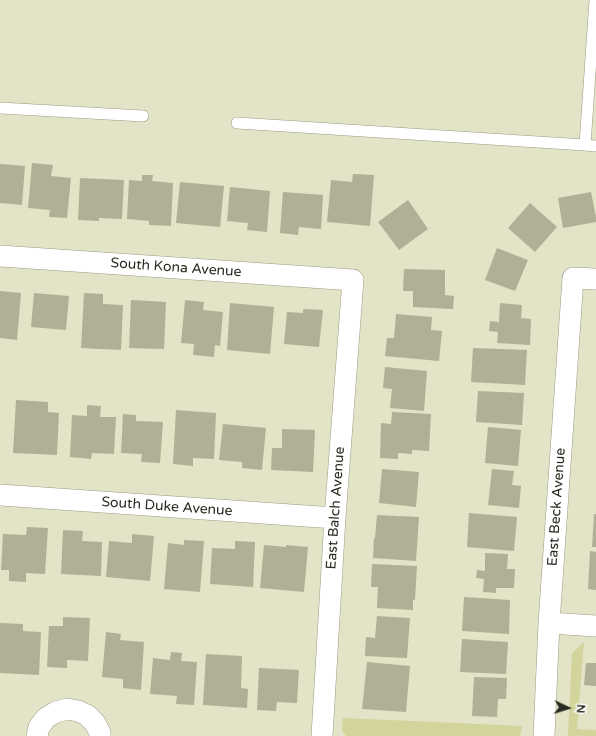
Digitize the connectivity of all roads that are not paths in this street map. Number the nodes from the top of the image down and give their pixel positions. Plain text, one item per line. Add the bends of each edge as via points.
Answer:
1 (595, 0) edge
2 (0, 108) edge
3 (143, 116) dead end
4 (237, 123) dead end
5 (590, 146) edge
6 (0, 256) edge
7 (596, 279) edge
8 (352, 280) joint
9 (0, 495) edge
10 (335, 518) junction
11 (549, 623) junction
12 (596, 626) edge
13 (37, 736) edge
14 (100, 736) edge
15 (322, 736) edge
16 (544, 736) edge

1 - 5 lane
2 - 3 lane
4 - 5 lane
6 - 8 street, South Kona Avenue
7 - 11 street, East Beck Avenue via 573,278
8 - 10 street, East Balch Avenue
9 - 10 street, South Duke Avenue
10 - 15 street, East Balch Avenue
11 - 12 street
11 - 16 street, East Beck Avenue
13 - 14 street via 39,727 46,718 67,709 87,715 95,723

